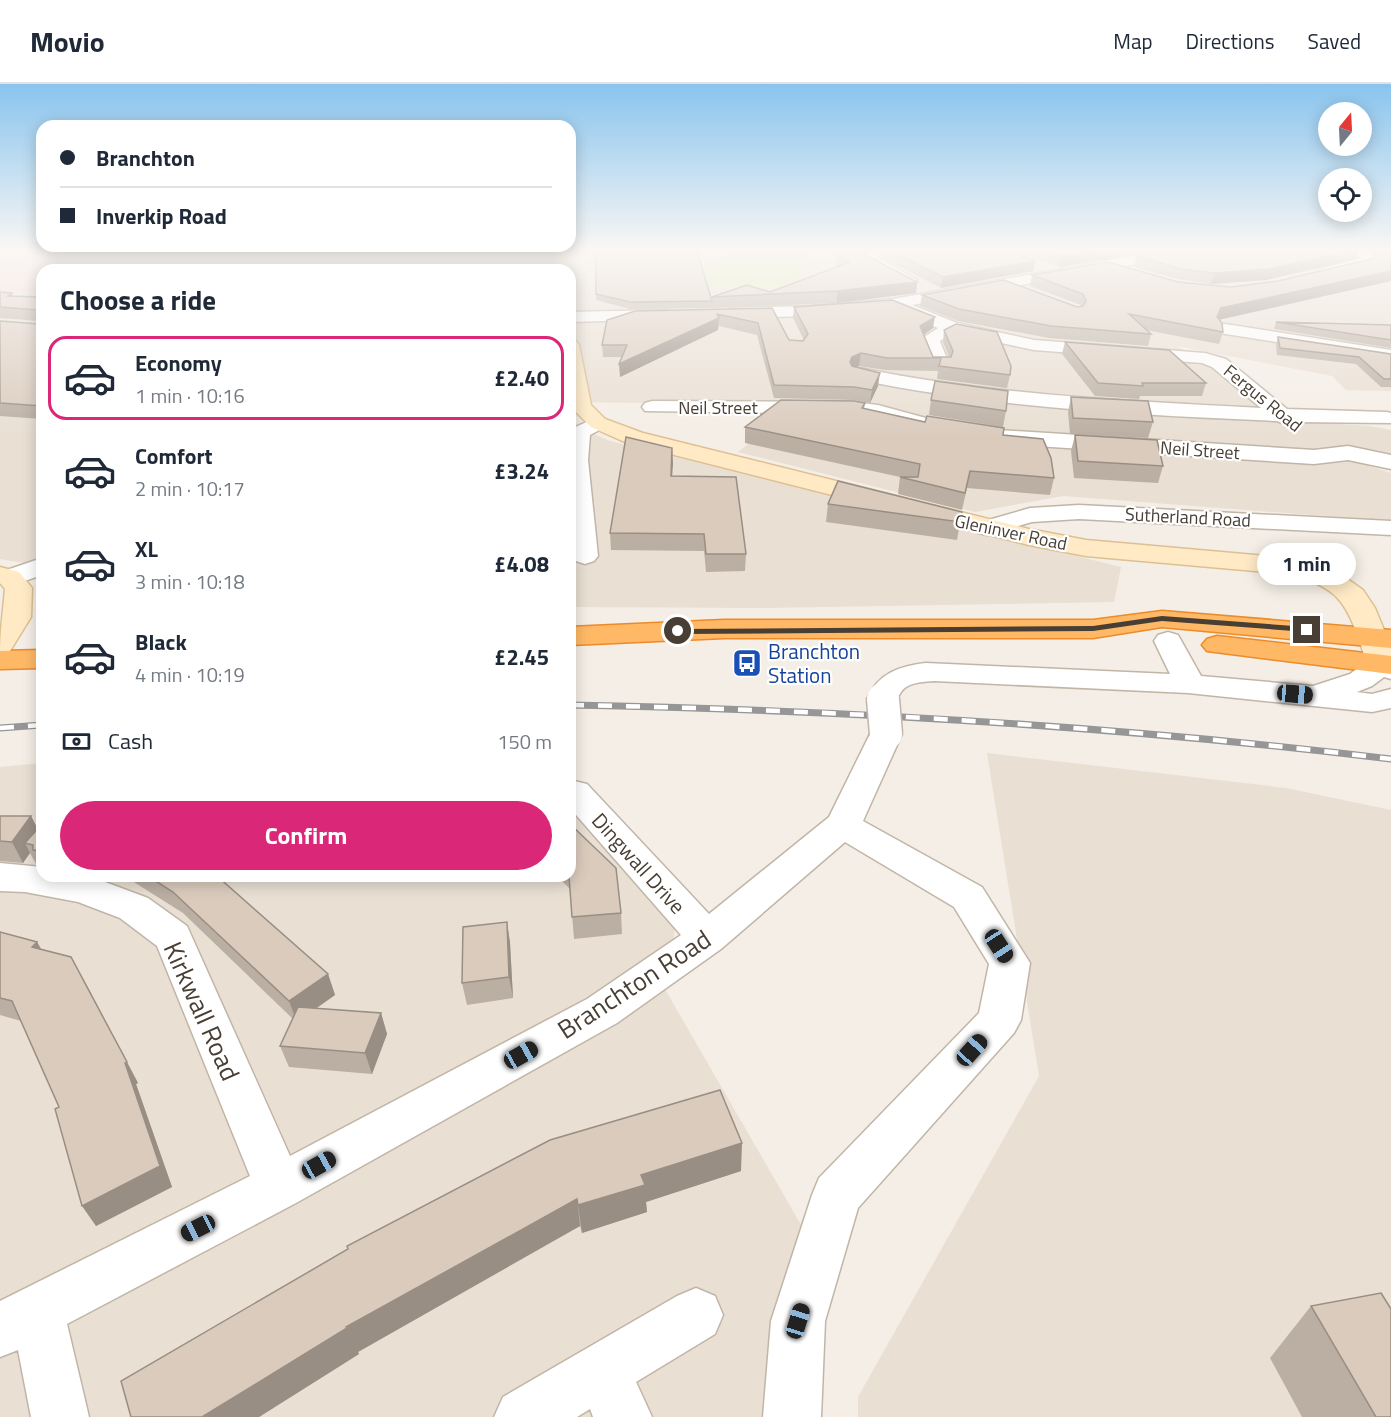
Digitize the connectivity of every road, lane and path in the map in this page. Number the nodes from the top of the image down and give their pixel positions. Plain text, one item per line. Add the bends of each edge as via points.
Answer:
1 (737, 313) edge
2 (780, 313) edge
3 (917, 313) edge
4 (709, 314) edge
5 (674, 315) edge
6 (576, 317) edge
7 (952, 327) junction
8 (1226, 329) dead end
9 (788, 330) dead end
10 (1105, 352) junction
11 (1391, 355) edge
12 (940, 364) edge
13 (1120, 370) edge
14 (860, 374) edge
15 (576, 379) edge
16 (911, 385) junction
17 (652, 407) dead end
18 (878, 411) junction
19 (1284, 416) junction
20 (1387, 418) dead end
21 (598, 423) junction
22 (576, 451) edge
23 (1348, 453) junction
24 (1391, 462) edge
25 (576, 477) edge
26 (987, 528) junction
27 (1391, 528) edge
28 (585, 556) dead end
29 (36, 568) edge
30 (5, 576) edge
31 (1093, 629) junction
32 (576, 636) edge
33 (1168, 641) junction
34 (0, 645) edge
35 (1385, 655) edge
36 (36, 658) edge
37 (0, 660) edge
38 (1188, 684) junction
39 (1316, 696) junction
40 (1385, 703) edge
41 (576, 793) edge
42 (843, 825) junction
43 (0, 877) edge
44 (36, 880) edge
45 (46, 882) edge
46 (707, 938) junction
47 (279, 1187) junction
48 (696, 1315) dead end
49 (18, 1320) edge
50 (612, 1393) edge
51 (60, 1417) edge
52 (523, 1417) edge
53 (792, 1417) edge

1 - 4 street
2 - 9 street
3 - 7 street, Fergus Road
5 - 6 street
7 - 10 street, Fergus Road via 1034,345
7 - 12 street via 930,339
8 - 11 street via 1268,342
10 - 13 street
10 - 19 street, Fergus Road via 1179,356 1219,363
14 - 16 street
15 - 21 street via 581,407
16 - 18 street
16 - 19 street via 1047,401
17 - 18 street, Neil Street
18 - 23 street, Neil Street via 964,431 1036,440 1314,458
19 - 20 street
19 - 23 street, Fergus Road via 1318,442
21 - 22 street via 580,432
21 - 26 street, Gleninver Road via 634,438
23 - 24 street, Neil Street
25 - 28 street
26 - 27 street, Sutherland Road via 1030,515 1079,512
26 - 35 street, Gleninver Road via 1086,548 1288,566 1314,572 1350,590
29 - 30 street
30 - 34 street via 19,588 17,617
31 - 32 highway via 724,630
31 - 33 highway
31 - 35 highway via 1162,619
33 - 35 highway
33 - 38 street
35 - 39 street via 1361,680
36 - 37 highway
38 - 39 street, Branchton Road
38 - 42 street, Branchton Road via 934,672 900,678 884,692 884,717 873,765
39 - 40 street, Branchton Road
41 - 46 street, Dingwall Drive
42 - 46 street, Branchton Road
42 - 53 street via 968,897 1010,963 999,1020 837,1195 798,1321
43 - 44 street, Kirkwall Road
45 - 47 street, Kirkwall Road via 84,889 134,908 173,937
46 - 47 street, Branchton Road via 602,1011
47 - 49 street, Branchton Road
48 - 50 street
49 - 51 street
50 - 52 street

